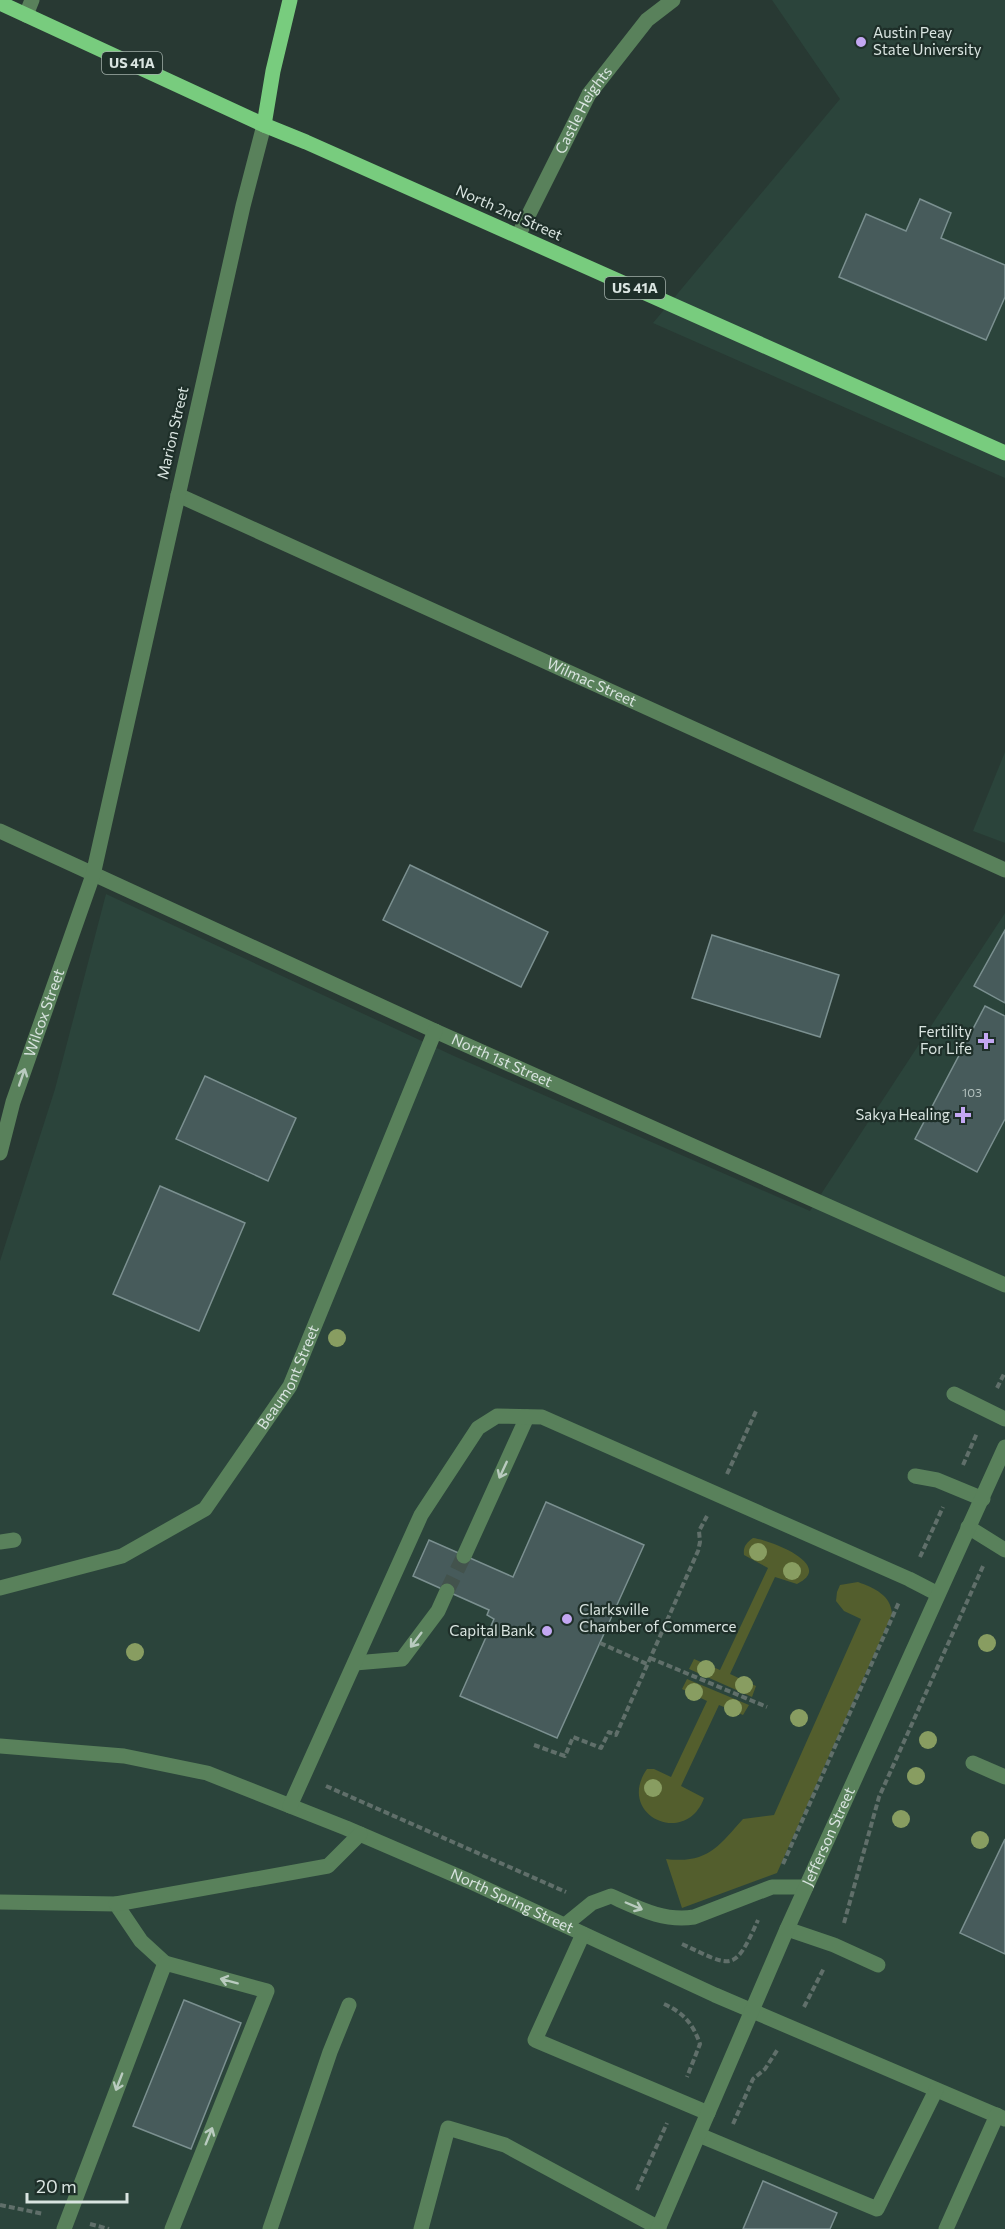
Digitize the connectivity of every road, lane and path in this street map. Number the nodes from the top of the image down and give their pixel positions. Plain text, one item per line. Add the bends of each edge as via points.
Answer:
1 (32, 0) edge
2 (290, 0) edge
3 (673, 0) edge
4 (0, 3) edge
5 (26, 15) junction
6 (264, 125) junction
7 (518, 236) junction
8 (1005, 453) edge
9 (178, 495) junction
10 (0, 831) edge
11 (1005, 870) edge
12 (93, 875) junction
13 (435, 1030) junction
14 (7, 1101) edge
15 (0, 1154) edge
16 (1005, 1285) edge
17 (1005, 1372) edge
18 (954, 1394) dead end
19 (757, 1409) dead end
20 (988, 1409) junction
21 (527, 1417) junction
22 (1005, 1419) edge
23 (1005, 1447) edge
24 (915, 1476) dead end
25 (953, 1487) junction
26 (717, 1495) junction
27 (983, 1499) junction
28 (968, 1527) junction
29 (999, 1546) edge
30 (464, 1556) tunnel mouth
31 (909, 1579) junction
32 (0, 1587) edge
33 (447, 1592) tunnel mouth
34 (938, 1594) junction
35 (600, 1643) dead end
36 (650, 1658) junction
37 (355, 1663) junction
38 (647, 1664) junction
39 (767, 1707) dead end
40 (534, 1745) dead end
41 (0, 1746) edge
42 (974, 1763) dead end
43 (303, 1776) junction
44 (1005, 1777) edge
45 (290, 1806) junction
46 (360, 1834) junction
47 (772, 1887) junction
48 (806, 1887) junction
49 (0, 1902) edge
50 (592, 1903) junction
51 (116, 1904) junction
52 (566, 1925) junction
53 (787, 1929) junction
54 (583, 1934) junction
55 (674, 1941) dead end
56 (834, 1946) junction
57 (165, 1963) junction
58 (878, 1965) dead end
59 (349, 2006) dead end
60 (753, 2012) junction
61 (791, 2028) junction
62 (936, 2090) junction
63 (708, 2113) junction
64 (1001, 2117) edge
65 (699, 2135) junction
66 (724, 2145) junction
67 (659, 2228) edge
68 (64, 2229) edge
69 (172, 2229) edge
70 (270, 2229) edge
71 (421, 2229) edge
72 (946, 2229) edge

1 - 5 street
2 - 6 main road, Marion Street
3 - 7 street, Castle Heights via 647,20 590,94
4 - 5 main road, North 2nd Street / US 41A
5 - 6 main road, North 2nd Street / US 41A
6 - 7 main road, North 2nd Street / US 41A
6 - 9 street, Marion Street
7 - 8 main road, North 2nd Street / US 41A
9 - 11 street, Wilmac Street
9 - 12 street, Marion Street
10 - 12 street, North 1st Street
12 - 13 street, North 1st Street
14 -> 12 street, Wilcox Street
13 - 16 street, North 1st Street
13 - 32 street, Beaumont Street via 290,1386 205,1509 122,1557
14 - 15 street, Wilcox Street
17 - 20 path
18 - 20 street
19 - 26 path
20 - 22 street
20 - 25 path
21 - 26 street via 542,1417
21 -> 30 street
21 - 37 street via 497,1416 478,1428 422,1515
23 - 27 street, Jefferson Street
24 - 25 street
25 - 27 street
25 - 31 path
26 - 31 street
26 - 36 path via 699,1531 698,1551
27 - 28 street, Jefferson Street
28 - 29 street
28 - 34 street, Jefferson Street
29 - 56 path via 879,1797
31 - 34 street
31 - 47 path
33 -> 37 street via 438,1611 402,1659
34 - 48 street, Jefferson Street
35 - 38 path
36 - 38 path
36 - 39 path
37 - 43 street
38 - 40 path via 616,1735 609,1732 602,1748 573,1737 565,1756
41 - 45 street, North Spring Street via 124,1756 207,1773
42 - 44 street
43 - 45 street
43 - 50 path
45 - 46 street, North Spring Street
46 - 51 street via 328,1866
46 - 52 street, North Spring Street
47 - 48 street
50 -> 47 street via 611,1896 650,1913 682,1919
47 - 55 path via 747,1945 732,1962
48 - 53 street, Jefferson Street
49 - 51 street
50 - 52 street
51 - 57 street via 141,1941
52 - 54 street, North Spring Street
53 - 56 street
53 - 60 street, Jefferson Street
54 - 60 street, North Spring Street
54 - 63 street via 535,2040
56 - 58 street
56 - 61 path
57 -> 68 street
69 -> 57 street via 267,1991
59 - 70 street
60 - 61 street, North Spring Street
60 - 63 street, Jefferson Street
61 - 62 street, North Spring Street
61 - 66 path via 765,2069 753,2079
62 - 64 street, North Spring Street
62 - 66 street via 878,2210
63 - 65 street, Jefferson Street
64 - 72 street
65 - 66 street
65 - 67 street, Jefferson Street
67 - 71 street via 505,2145 448,2128

